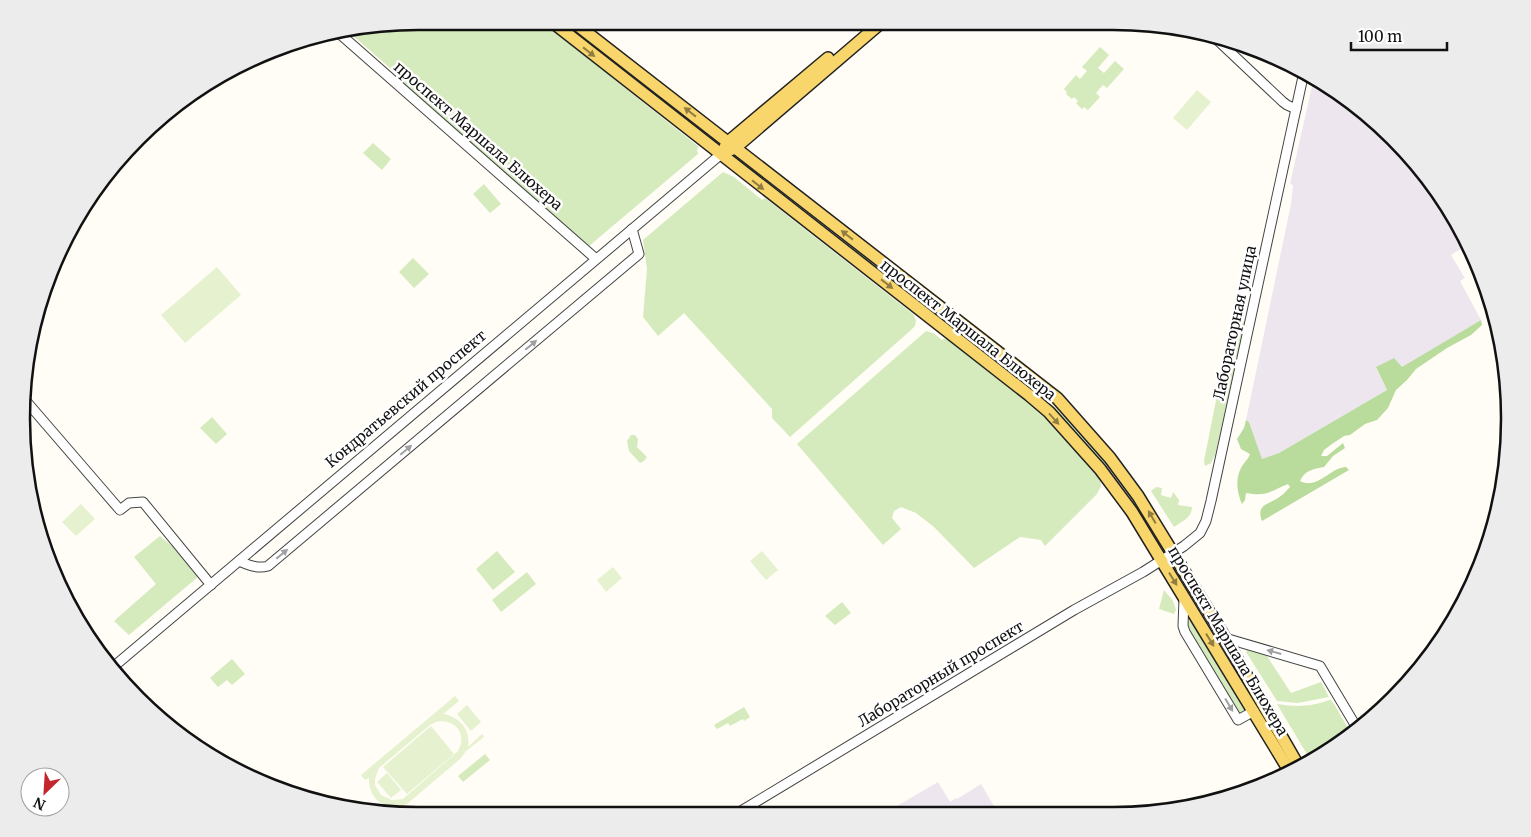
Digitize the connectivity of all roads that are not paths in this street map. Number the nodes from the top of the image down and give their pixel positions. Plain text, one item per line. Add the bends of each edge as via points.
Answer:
1 (561, 30) edge
2 (584, 30) edge
3 (861, 30) edge
4 (872, 30) edge
5 (343, 37) edge
6 (1225, 47) edge
7 (1302, 80) edge
8 (1296, 109) junction
9 (732, 145) junction
10 (720, 155) junction
11 (632, 229) junction
12 (596, 260) junction
13 (30, 407) edge
14 (1173, 553) junction
15 (1161, 560) junction
16 (239, 561) junction
17 (211, 584) junction
18 (1184, 598) junction
19 (1225, 638) junction
20 (117, 664) edge
21 (1256, 707) junction
22 (1354, 723) edge
23 (1296, 761) edge
24 (1287, 766) edge
25 (748, 807) edge

1 -> 10 main road, проспект Маршала Блюхера
9 -> 2 main road, проспект Маршала Блюхера
3 - 9 main road, Кондратьевский проспект
4 - 9 main road, Кондратьевский проспект
5 - 12 street, проспект Маршала Блюхера
6 - 8 street via 1287,106
7 - 8 street, Лабораторная улица
8 - 14 street, Лабораторная улица via 1206,521 1200,533
9 - 10 main road, Кондратьевский проспект
14 -> 9 main road, проспект Маршала Блюхера via 1129,483 1058,398
10 - 11 street, Кондратьевский проспект
10 -> 15 main road, проспект Маршала Блюхера via 1049,412 1132,512
11 - 12 street, Кондратьевский проспект
16 -> 11 street via 262,568 268,566 639,254
12 - 16 street, Кондратьевский проспект
13 - 17 street via 120,510 129,503 143,502
14 - 15 street, Лабораторная улица
14 - 19 main road, проспект Маршала Блюхера
15 -> 18 main road, проспект Маршала Блюхера
15 - 25 street, Лабораторный проспект
16 - 17 street, Кондратьевский проспект
17 - 20 street, Кондратьевский проспект
18 -> 21 main road, проспект Маршала Блюхера
18 -> 21 street via 1185,632 1238,720
19 - 21 main road, проспект Маршала Блюхера
22 -> 19 street via 1320,666
21 - 23 main road, проспект Маршала Блюхера
21 - 24 main road, проспект Маршала Блюхера

